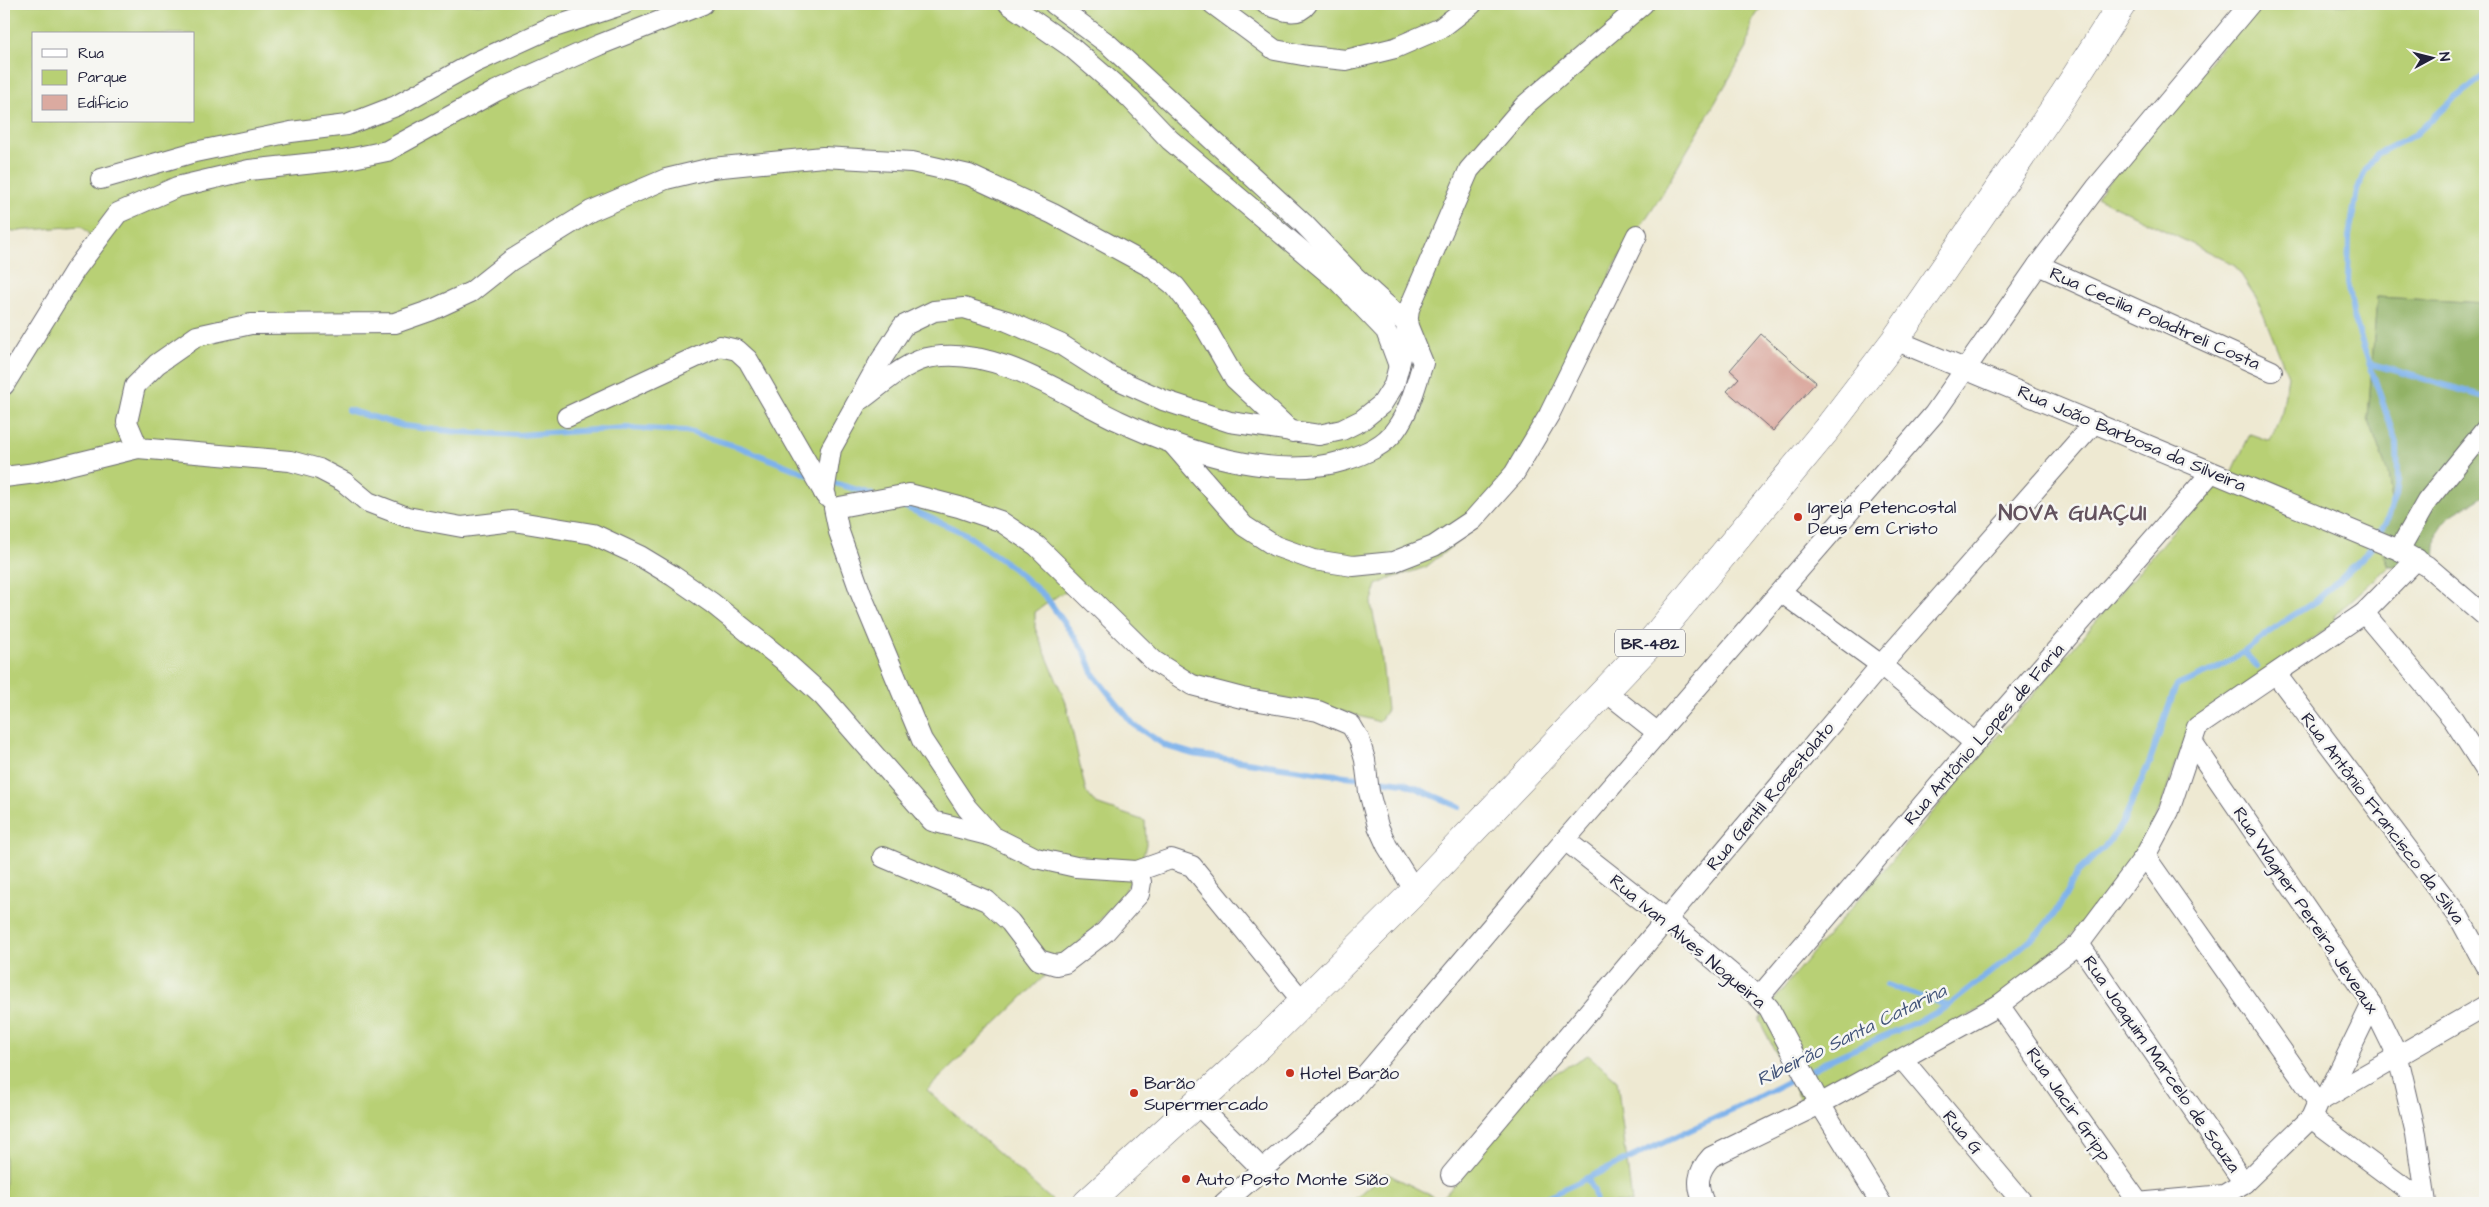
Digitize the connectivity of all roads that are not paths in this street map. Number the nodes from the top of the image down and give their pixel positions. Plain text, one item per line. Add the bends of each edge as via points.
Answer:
1 (624, 4) edge
2 (702, 4) edge
3 (1009, 4) edge
4 (1054, 4) edge
5 (1213, 4) edge
6 (1266, 4) edge
7 (1307, 4) edge
8 (1472, 4) edge
9 (1643, 4) edge
10 (2122, 4) edge
11 (2250, 4) edge
12 (101, 179) dead end
13 (1637, 235) dead end
14 (2038, 265) junction
15 (1407, 324) junction
16 (1895, 340) junction
17 (1399, 366) junction
18 (1967, 369) junction
19 (2272, 371) dead end
20 (4, 385) edge
21 (858, 402) junction
22 (567, 417) dead end
23 (2095, 422) junction
24 (2485, 430) edge
25 (1292, 432) junction
26 (1171, 442) junction
27 (138, 448) junction
28 (2211, 473) junction
29 (4, 477) edge
30 (829, 500) junction
31 (2401, 551) junction
32 (1781, 592) junction
33 (2364, 613) junction
34 (2485, 616) edge
35 (1881, 666) junction
36 (2276, 674) junction
37 (1605, 691) junction
38 (1658, 733) junction
39 (1975, 743) junction
40 (2193, 743) junction
41 (2485, 768) edge
42 (992, 836) junction
43 (1565, 840) junction
44 (2145, 856) junction
45 (884, 857) dead end
46 (1137, 871) junction
47 (1415, 891) junction
48 (1666, 919) junction
49 (2079, 944) junction
50 (2485, 965) edge
51 (1759, 997) junction
52 (1303, 1002) junction
53 (2372, 1004) junction
54 (1999, 1005) junction
55 (2485, 1006) edge
56 (2398, 1056) junction
57 (1903, 1060) junction
58 (1197, 1104) junction
59 (1820, 1104) junction
60 (2319, 1105) junction
61 (1263, 1170) junction
62 (1451, 1175) dead end
63 (2244, 1183) junction
64 (1702, 1199) edge
65 (2230, 1199) edge
66 (1872, 1201) edge
67 (1087, 1203) edge
68 (1224, 1203) edge
69 (2023, 1203) edge
70 (2138, 1203) edge
71 (2426, 1203) edge

1 - 12 street via 550,28 474,63 396,106 347,125 291,132 195,152
2 - 20 street via 496,91 387,151 343,160 249,170 177,187 118,213 75,270
3 - 17 street via 1071,47 1130,98 1170,140 1338,282 1386,331
4 - 15 street via 1108,44 1211,136
5 - 8 street via 1275,50 1346,60 1404,44 1441,28
6 - 7 street via 1288,12
9 - 15 street via 1526,105 1469,170 1409,309
10 - 16 highway, BR-482 via 2063,96
11 - 14 street via 2096,188
13 - 26 street via 1549,415 1514,474 1473,520 1434,546 1392,562 1353,566 1314,560 1276,546 1244,526
14 - 18 street
14 - 19 street, Rua Cecilia Poladtreli Costa
15 - 17 street
15 - 26 street via 1423,363 1410,402 1396,430 1370,452 1330,465 1262,465
16 - 18 street, Rua João Barbosa da Silveira
16 - 37 highway, BR-482 via 1827,430 1696,589
17 - 25 street via 1394,385 1382,404 1362,420 1342,430 1319,435
18 - 23 street, Rua João Barbosa da Silveira
18 - 32 street via 1934,414
21 - 25 street via 878,363 903,326 934,311 964,308 1007,321 1060,344 1110,376 1163,400 1230,422
21 - 26 street via 909,366 932,357 961,357 995,362 1021,372 1120,421
21 - 30 street via 831,449
22 - 30 street via 720,346 737,350 748,360
23 - 28 street, Rua João Barbosa da Silveira
23 - 35 street, Rua Gentil Rosestolato
24 - 31 street via 2427,501
25 - 27 street via 1235,379 1200,318 1174,286 1151,267 1053,214 969,175 912,162 823,157 712,168 666,179 591,211 510,260 470,292 395,323 251,324 197,336 157,364 136,386 127,422
27 - 29 street via 36,473
27 - 42 street via 290,461 319,469 344,482 368,502 406,517 462,528 513,521 593,534 673,576 783,660 823,696 932,821
28 - 31 street, Rua João Barbosa da Silveira
28 - 39 street, Rua Antônio Lopes de Faria
30 - 42 street via 861,594 922,740 967,808
30 - 47 street via 909,494 1000,521 1037,546 1154,661 1192,685 1242,698 1318,711 1350,725 1359,739 1378,826
31 - 33 street
31 - 34 street, Rua João Barbosa da Silveira
32 - 35 street
32 - 38 street
33 - 36 street
33 - 41 street via 2453,719
35 - 39 street
35 - 48 street, Rua Gentil Rosestolato
36 - 40 street via 2197,727
36 - 50 street, Rua Antônio Francisco da Silva via 2459,917
37 - 38 street
37 - 47 highway, BR-482
38 - 43 street
39 - 51 street, Rua Antônio Lopes de Faria
40 - 44 street via 2169,811
40 - 53 street, Rua Wagner Pereira Jeveaux
42 - 46 street via 1036,858 1076,867
43 - 48 street, Rua Ivan Alves Nogueira
43 - 61 street via 1350,1092
44 - 49 street
44 - 60 street
45 - 46 street via 987,901 1010,922 1039,960 1056,964 1065,963 1105,932 1139,894
46 - 52 street via 1171,859 1192,866
47 - 52 highway, BR-482
48 - 51 street, Rua Ivan Alves Nogueira
48 - 62 street, Rua Gentil Rosestolato
49 - 54 street
49 - 63 street, Rua Joaquim Marcelo de Souza
51 - 59 street, Rua Ivan Alves Nogueira via 1769,1008
52 - 58 highway, BR-482
53 - 56 street, Rua Wagner Pereira Jeveaux
53 - 60 street
54 - 57 street
54 - 70 street, Rua Jacir Gripp
55 - 56 street
56 - 60 street
56 - 71 street, Rua Wagner Pereira Jeveaux via 2416,1134
57 - 59 street
57 - 69 street, Rua G
58 - 61 street
58 - 67 highway, BR-482
59 - 64 street via 1711,1157 1700,1172 1698,1182
59 - 66 street, Rua Ivan Alves Nogueira
60 - 63 street
60 - 71 street
61 - 68 street
63 - 65 street
65 - 70 street

